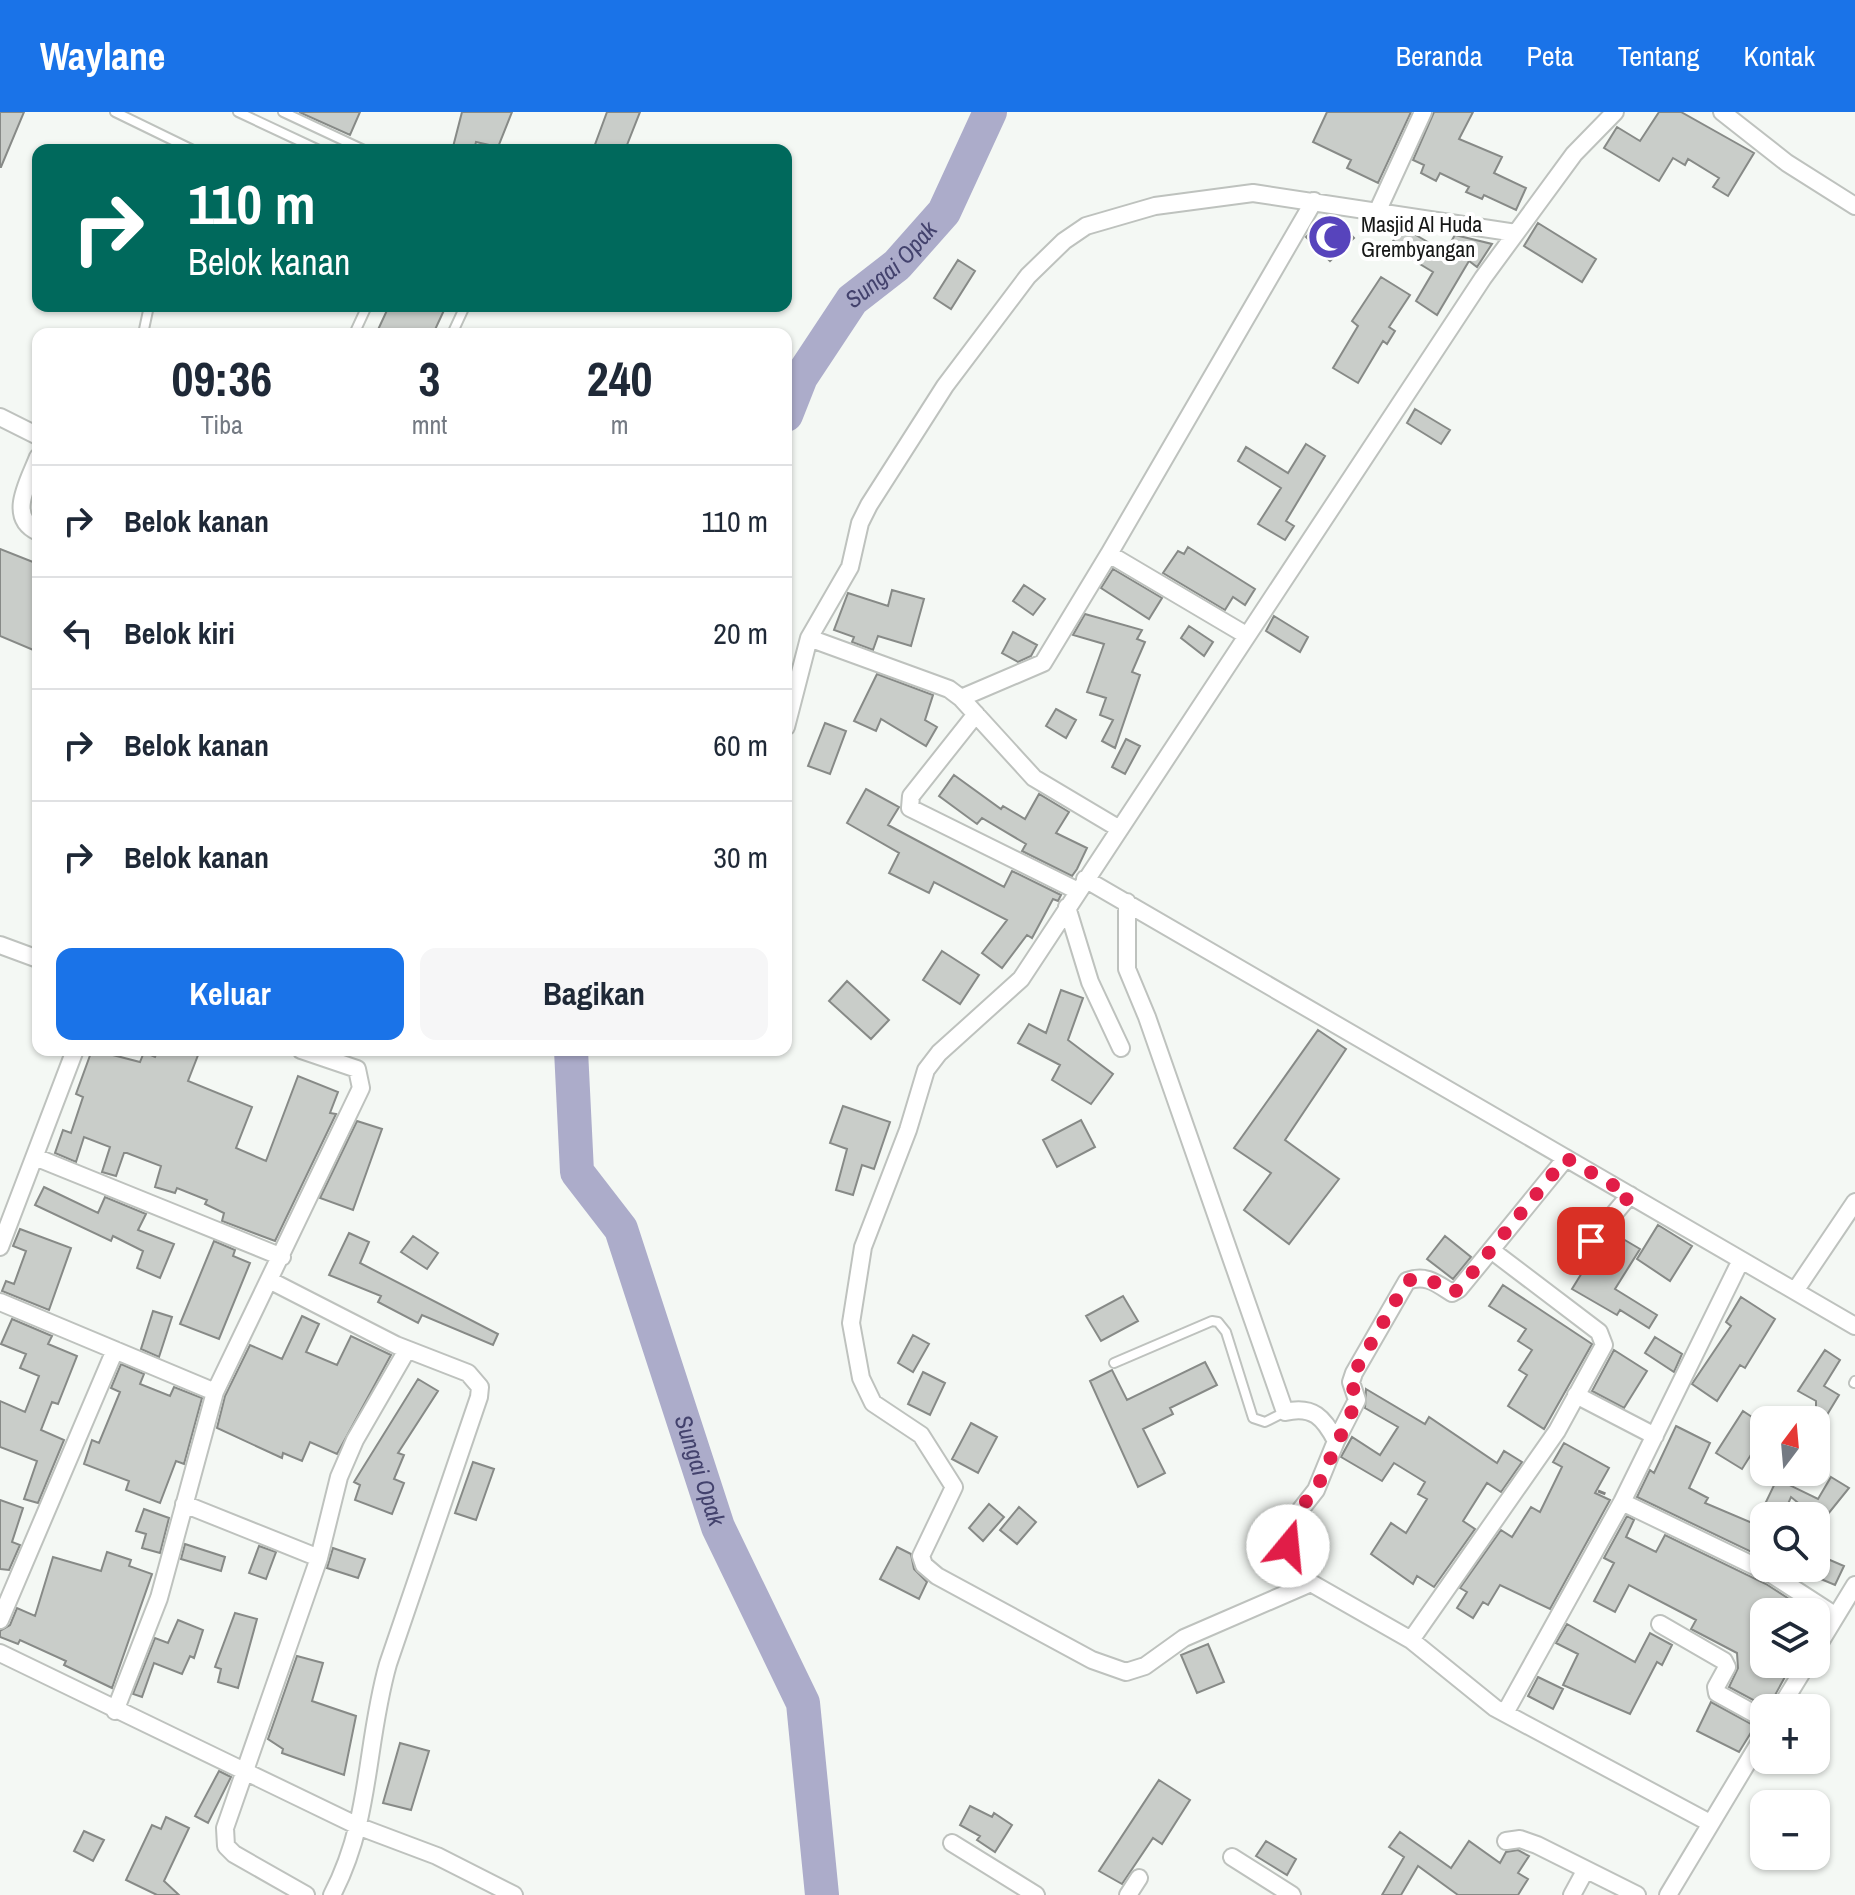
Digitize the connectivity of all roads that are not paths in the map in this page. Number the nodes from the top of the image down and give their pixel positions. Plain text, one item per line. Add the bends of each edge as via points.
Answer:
1 (115, 112) edge
2 (238, 112) edge
3 (283, 112) edge
4 (1423, 112) edge
5 (1615, 112) edge
6 (1722, 112) edge
7 (181, 144) edge
8 (306, 144) edge
9 (351, 144) edge
10 (1314, 201) junction
11 (1855, 206) edge
12 (1378, 210) junction
13 (1516, 233) junction
14 (0, 417) edge
15 (32, 433) edge
16 (32, 473) edge
17 (32, 526) edge
18 (1109, 554) junction
19 (1246, 635) junction
20 (815, 640) junction
21 (961, 698) junction
22 (792, 709) edge
23 (976, 714) junction
24 (1118, 828) junction
25 (1081, 885) junction
26 (1127, 902) junction
27 (1067, 907) junction
28 (0, 945) edge
29 (32, 957) edge
30 (1121, 1048) dead end
31 (73, 1056) edge
32 (319, 1056) edge
33 (35, 1157) junction
34 (1566, 1158) junction
35 (1630, 1195) junction
36 (1855, 1202) edge
37 (1591, 1241) dead end
38 (0, 1247) edge
39 (1491, 1250) junction
40 (282, 1257) junction
41 (1741, 1260) junction
42 (271, 1281) junction
43 (1795, 1291) junction
44 (0, 1302) edge
45 (1855, 1326) edge
46 (115, 1350) junction
47 (407, 1350) junction
48 (1114, 1363) dead end
49 (215, 1392) junction
50 (1576, 1395) junction
51 (1285, 1412) junction
52 (1655, 1436) junction
53 (1336, 1441) junction
54 (1622, 1502) junction
55 (184, 1504) junction
56 (319, 1558) junction
57 (1311, 1583) junction
58 (1855, 1585) edge
59 (1836, 1616) junction
60 (0, 1620) edge
61 (1660, 1624) dead end
62 (1830, 1626) edge
63 (1411, 1640) junction
64 (0, 1653) edge
65 (115, 1711) junction
66 (1750, 1711) edge
67 (1505, 1713) junction
68 (1750, 1758) edge
69 (243, 1770) junction
70 (1710, 1823) junction
71 (360, 1827) junction
72 (1506, 1841) dead end
73 (952, 1843) dead end
74 (1232, 1857) dead end
75 (1585, 1871) junction
76 (1139, 1878) dead end
77 (306, 1895) edge
78 (332, 1895) edge
79 (514, 1895) edge
80 (1036, 1895) edge
81 (1128, 1895) edge
82 (1292, 1895) edge
83 (1572, 1895) edge
84 (1637, 1895) edge
85 (1668, 1895) edge

1 - 7 lane
2 - 8 lane
3 - 9 lane
4 - 12 street
5 - 13 street via 1574,154
6 - 11 street via 1787,163
10 - 12 street
10 - 18 street
10 - 20 street via 1253,193 1155,206 1086,226 1064,241 1028,276 911,439 860,523 850,567
12 - 13 street
13 - 19 street
14 - 15 street
16 - 17 street via 20,505
18 - 19 street
18 - 21 street via 1043,663
19 - 24 street
20 - 21 street via 929,680
20 - 22 street
21 - 23 street
23 - 24 street via 1034,778
23 - 25 street via 911,796 910,808
24 - 25 street
25 - 26 street
25 - 27 street
26 - 34 street
26 - 51 street via 1127,969
27 - 30 street via 1090,982
27 - 57 street via 1021,979 926,1070 863,1247 851,1323 861,1378 873,1403 921,1435 954,1487 923,1546 924,1565 1092,1660 1126,1672 1145,1666 1184,1638
28 - 29 street
31 - 33 street
32 - 40 street via 357,1069 361,1088
33 - 38 street
33 - 40 street
34 - 35 street
34 - 39 street
35 - 37 street
35 - 41 street
36 - 43 street
39 - 50 street via 1603,1338 1602,1353
39 - 53 street via 1452,1293 1431,1279 1407,1281 1354,1373 1357,1400
40 - 42 street
41 - 43 street
41 - 52 street
42 - 47 street
42 - 49 street
43 - 45 street
44 - 46 street
46 - 49 street
46 - 60 street
47 - 56 street via 349,1452
47 - 71 street via 468,1373 480,1387 388,1664
48 - 51 lane via 1218,1322 1226,1332 1253,1418 1265,1422
49 - 55 street
50 - 52 street
50 - 63 street via 1557,1431
51 - 53 street via 1310,1410 1325,1421
52 - 54 street
53 - 57 street via 1316,1490 1287,1527 1296,1567
54 - 59 street via 1771,1574
54 - 67 street
55 - 56 street
55 - 65 street via 159,1598
56 - 69 street
57 - 63 street
58 - 59 street
59 - 62 street
61 - 66 street via 1724,1661 1727,1667 1716,1692
63 - 67 street
64 - 65 street
65 - 69 street
67 - 70 street
68 - 70 street
69 - 71 street
69 - 77 street via 225,1828 226,1846
70 - 85 street
71 - 78 street
71 - 79 street via 437,1856
72 - 75 street via 1537,1845
73 - 80 street
74 - 82 street
75 - 83 street
75 - 84 street
76 - 81 street

